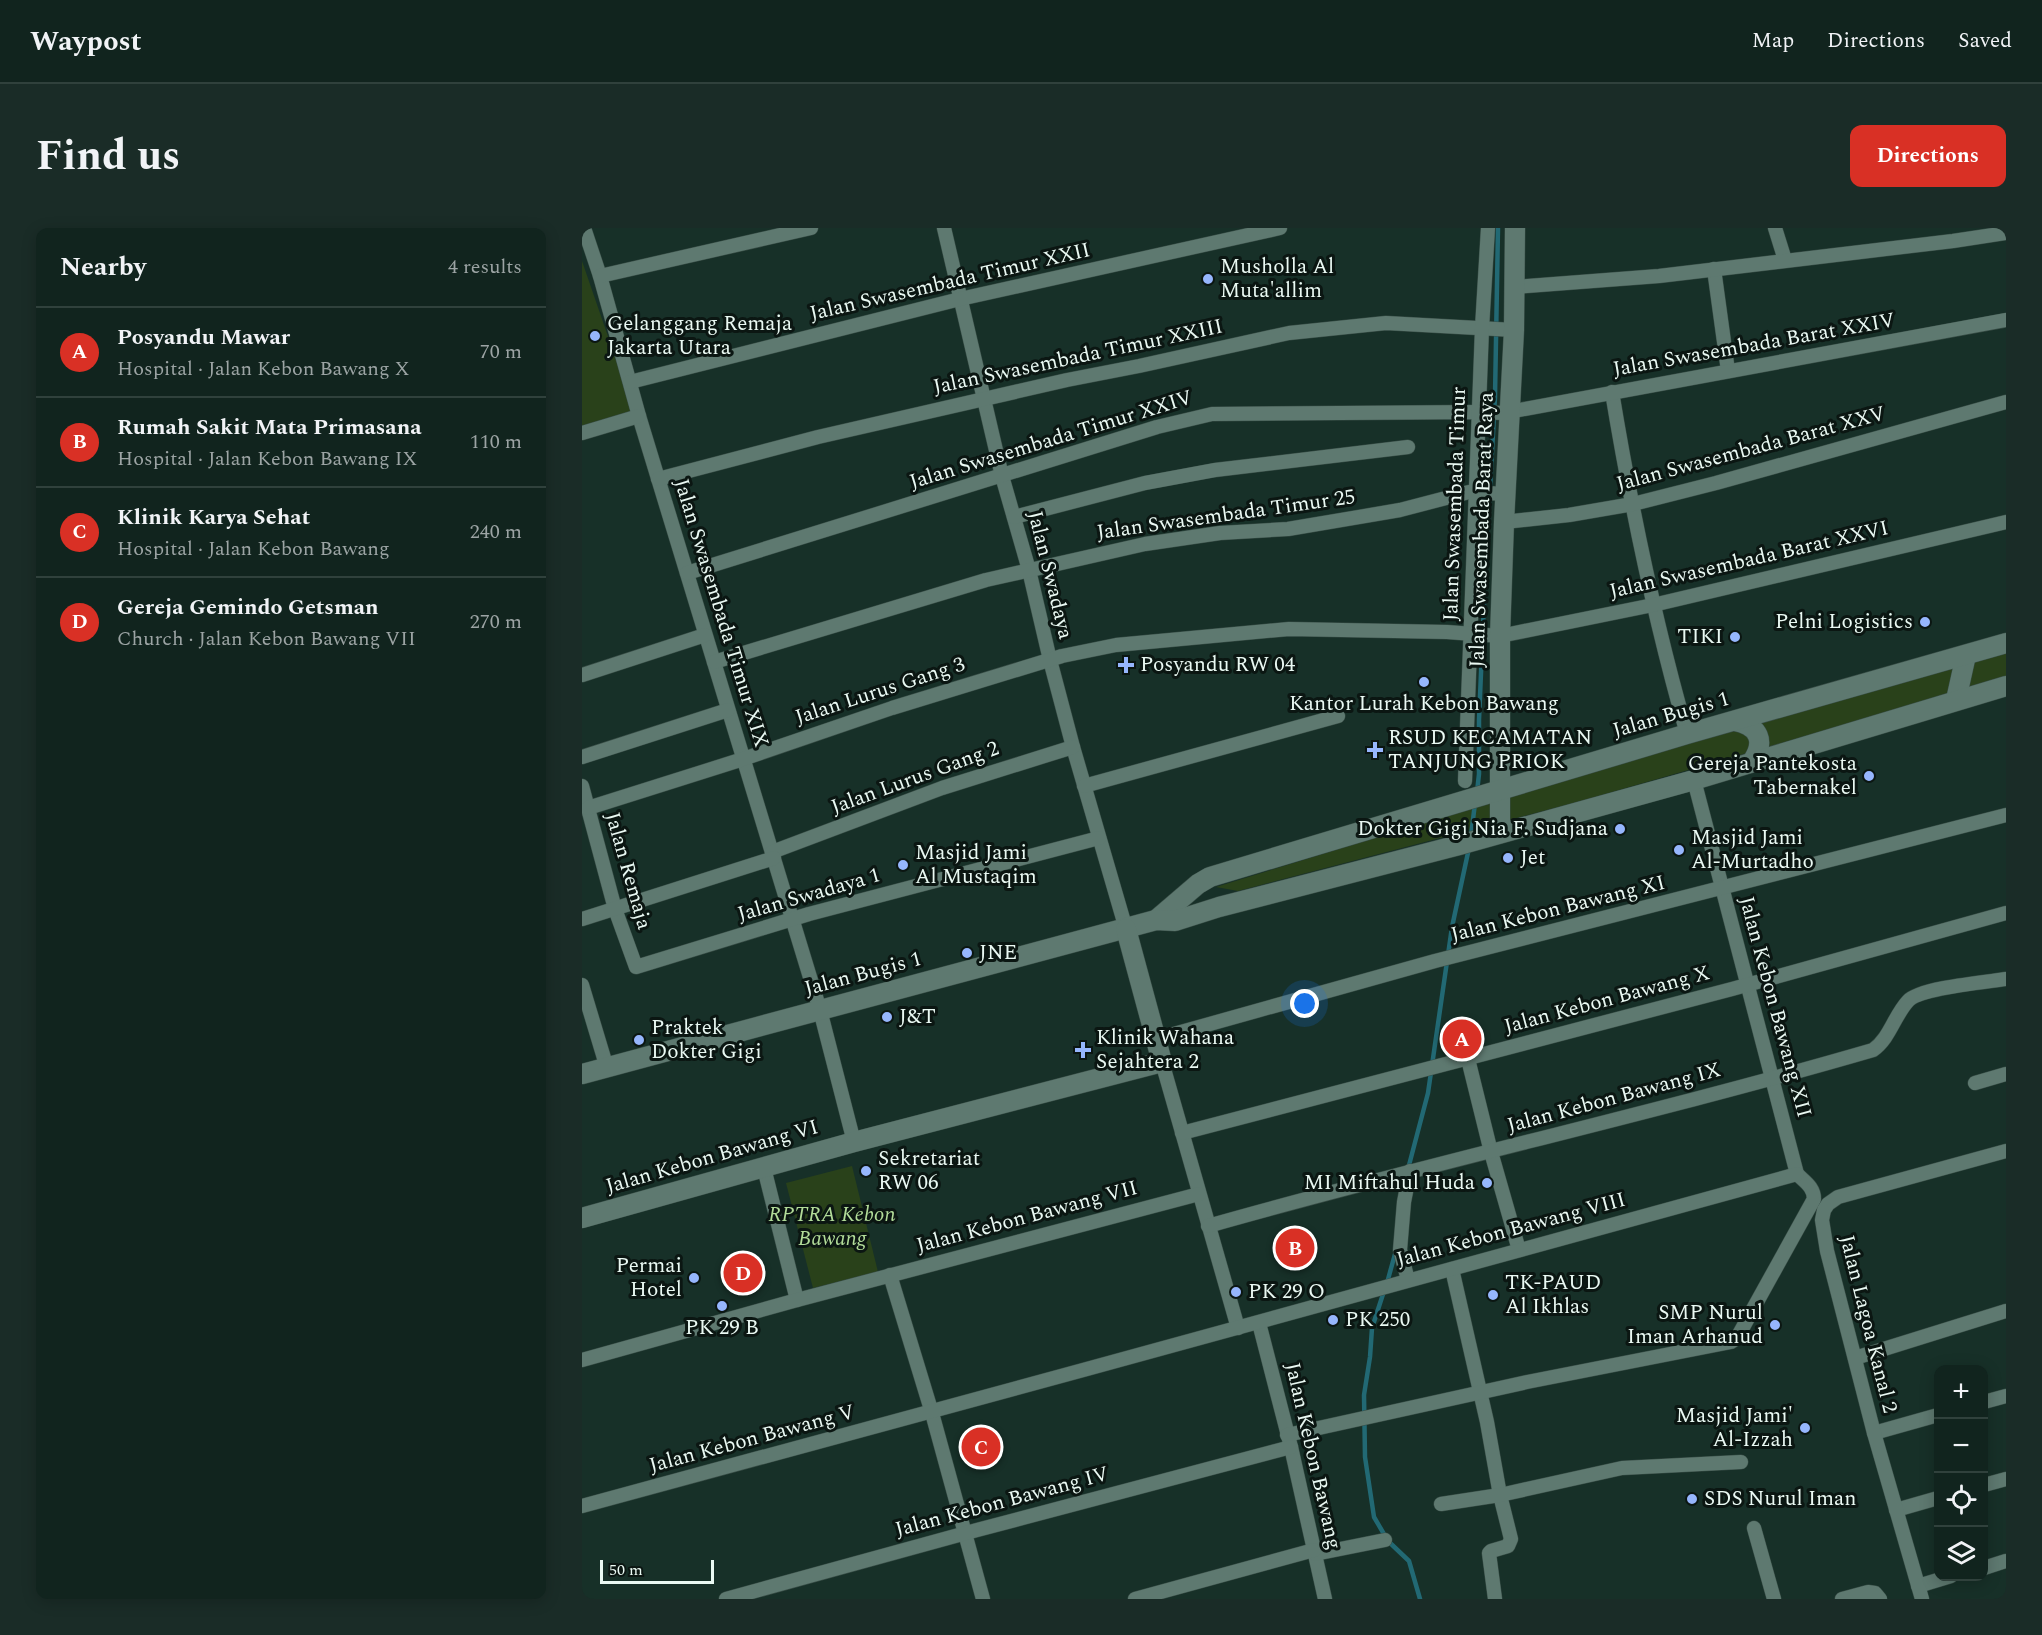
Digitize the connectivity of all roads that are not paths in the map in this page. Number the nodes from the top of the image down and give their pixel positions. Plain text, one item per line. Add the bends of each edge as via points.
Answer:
1 (811, 228) edge
2 (944, 228) edge
3 (1280, 228) edge
4 (1488, 228) edge
5 (1515, 228) edge
6 (1775, 228) edge
7 (589, 229) edge
8 (2006, 233) edge
9 (1785, 260) junction
10 (1714, 269) junction
11 (600, 276) junction
12 (1515, 287) junction
13 (960, 299) junction
14 (2006, 320) edge
15 (1484, 328) junction
16 (1511, 330) junction
17 (1728, 371) junction
18 (630, 382) junction
19 (1612, 392) junction
20 (984, 399) junction
21 (2006, 402) edge
22 (1484, 412) junction
23 (1507, 413) junction
24 (639, 416) junction
25 (582, 433) edge
26 (1408, 447) dead end
27 (1002, 476) junction
28 (658, 479) junction
29 (1480, 492) junction
30 (1503, 493) junction
31 (1634, 504) junction
32 (1014, 517) junction
33 (1504, 522) junction
34 (2006, 522) edge
35 (1029, 570) junction
36 (687, 573) junction
37 (1653, 604) junction
38 (1473, 634) junction
39 (705, 635) junction
40 (1498, 636) junction
41 (2006, 643) edge
42 (1966, 655) junction
43 (1050, 660) junction
44 (714, 662) junction
45 (582, 675) edge
46 (2006, 686) edge
47 (1956, 700) junction
48 (728, 710) junction
49 (1338, 716) dead end
50 (1735, 721) junction
51 (1687, 734) junction
52 (1072, 747) junction
53 (582, 757) edge
54 (744, 758) junction
55 (1752, 762) junction
56 (1694, 780) junction
57 (1465, 781) dead end
58 (582, 786) edge
59 (1084, 786) junction
60 (1495, 792) junction
61 (588, 808) junction
62 (2006, 815) edge
63 (1495, 835) junction
64 (1099, 838) junction
65 (773, 855) junction
66 (1217, 876) junction
67 (1722, 889) junction
68 (1219, 907) junction
69 (615, 909) junction
70 (2006, 913) edge
71 (582, 919) edge
72 (1156, 920) junction
73 (792, 921) junction
74 (1126, 928) junction
75 (636, 968) joint
76 (2006, 979) edge
77 (1748, 984) junction
78 (582, 985) edge
79 (820, 1010) junction
80 (1156, 1039) junction
81 (1468, 1059) junction
82 (1162, 1062) junction
83 (607, 1068) junction
84 (582, 1074) edge
85 (2006, 1074) edge
86 (1773, 1079) junction
87 (1975, 1083) dead end
88 (1182, 1133) junction
89 (854, 1142) junction
90 (2006, 1151) edge
91 (1491, 1152) junction
92 (764, 1167) junction
93 (1410, 1172) junction
94 (1797, 1174) junction
95 (1199, 1194) junction
96 (582, 1218) edge
97 (1208, 1226) junction
98 (1519, 1250) junction
99 (1452, 1269) junction
100 (890, 1275) junction
101 (1404, 1281) junction
102 (797, 1300) junction
103 (2006, 1311) edge
104 (1259, 1323) junction
105 (1238, 1328) junction
106 (1855, 1358) junction
107 (582, 1360) edge
108 (1480, 1394) junction
109 (2006, 1396) edge
110 (1988, 1401) edge
111 (932, 1413) junction
112 (1934, 1416) edge
113 (1874, 1433) junction
114 (1289, 1441) junction
115 (1741, 1462) dead end
116 (2006, 1479) edge
117 (1988, 1484) edge
118 (1500, 1495) junction
119 (1934, 1499) edge
120 (1441, 1504) dead end
121 (582, 1506) edge
122 (1896, 1510) junction
123 (1754, 1528) dead end
124 (966, 1533) junction
125 (1385, 1540) dead end
126 (1314, 1552) junction
127 (2006, 1561) edge
128 (1988, 1566) edge
129 (1941, 1581) edge
130 (1920, 1592) edge
131 (726, 1599) edge
132 (983, 1599) edge
133 (1135, 1599) edge
134 (1325, 1599) edge
135 (1495, 1599) edge
136 (1774, 1599) edge
137 (1842, 1599) edge
138 (1880, 1599) edge

1 - 11 street
2 - 13 street, Jalan Swadaya
3 - 13 street, Jalan Swasembada Timur XXII
4 - 15 street, Jalan Swasembada Timur
5 - 12 street, Jalan Swasembada Barat Raya
6 - 9 street
7 - 11 street, Jalan Swasembada Timur XIX
8 - 9 street
9 - 10 street
10 - 12 street
10 - 17 street
11 - 18 street, Jalan Swasembada Timur XIX
12 - 16 street, Jalan Swasembada Barat Raya
13 - 18 street, Jalan Swasembada Timur XXII
13 - 20 street, Jalan Swadaya
14 - 17 street, Jalan Swasembada Barat XXIV
15 - 16 street, Jalan Swasembada Timur XXIII
15 - 20 street, Jalan Swasembada Timur XXIII via 1386,323 1289,333
15 - 22 street, Jalan Swasembada Timur
16 - 23 street, Jalan Swasembada Barat Raya
17 - 19 street, Jalan Swasembada Barat XXIV
18 - 24 street, Jalan Swasembada Timur XIX
19 - 23 street, Jalan Swasembada Barat XXIV
19 - 31 street
20 - 27 street, Jalan Swadaya
20 - 28 street, Jalan Swasembada Timur XXIII
21 - 31 street, Jalan Swasembada Barat XXV
22 - 23 street, Jalan Swasembada Timur XXIV
22 - 27 street, Jalan Swasembada Timur XXIV via 1212,414 1157,427
22 - 29 street, Jalan Swasembada Timur
23 - 30 street, Jalan Swasembada Barat Raya
24 - 25 street
24 - 28 street, Jalan Swasembada Timur XIX
26 - 32 street via 1204,472 1135,485
27 - 32 street, Jalan Swadaya
27 - 36 street, Jalan Swasembada Timur XXIV
28 - 36 street, Jalan Swasembada Timur XIX
29 - 30 street, Jalan Swasembada Timur 25
29 - 35 street, Jalan Swasembada Timur 25 via 1288,529 1220,533 1145,544
29 - 38 street, Jalan Swasembada Timur
30 - 33 street, Jalan Swasembada Barat Raya
31 - 33 street, Jalan Swasembada Barat XXV
31 - 37 street
32 - 35 street, Jalan Swadaya
33 - 40 street, Jalan Swasembada Barat Raya
34 - 37 street, Jalan Swasembada Barat XXVI
35 - 43 street, Jalan Swadaya
35 - 44 street, Jalan Swasembada Timur 25
36 - 39 street, Jalan Swasembada Timur XIX
37 - 40 street, Jalan Swasembada Barat XXVI
37 - 51 street
38 - 40 street, Jalan Swasembada Barat XXVI
38 - 43 street, Jalan Lurus Gang 3 via 1289,629 1116,645
38 - 57 street, Jalan Swasembada Timur
39 - 44 street, Jalan Swasembada Timur XIX
39 - 45 street
40 - 60 street, Jalan Swasembada Barat Raya
41 - 42 street, Jalan Bugis 1
42 - 47 street
42 - 50 street, Jalan Bugis 1
43 - 52 street, Jalan Swadaya
43 - 54 street, Jalan Lurus Gang 3
44 - 48 street, Jalan Swasembada Timur XIX
46 - 47 street, Jalan Bugis 1
47 - 55 street, Jalan Bugis 1
48 - 53 street
48 - 54 street, Jalan Swasembada Timur XIX
49 - 59 street
50 - 51 street, Jalan Bugis 1
50 - 55 street via 1755,730 1760,741
51 - 60 street, Jalan Bugis 1
52 - 59 street, Jalan Swadaya
52 - 65 street, Jalan Lurus Gang 2 via 942,788
54 - 61 street, Jalan Lurus Gang 3
54 - 65 street, Jalan Swasembada Timur XIX
55 - 56 street, Jalan Bugis 1
56 - 63 street, Jalan Bugis 1
56 - 67 street, Jalan Kebon Bawang XII
58 - 61 street, Jalan Remaja
59 - 64 street, Jalan Swadaya
60 - 63 street, Jalan Swasembada Barat Raya
60 - 66 street, Jalan Bugis 1
61 - 69 street, Jalan Remaja
62 - 67 street, Jalan Kebon Bawang XI
63 - 68 street, Jalan Bugis 1
64 - 73 street, Jalan Swadaya 1
64 - 74 street, Jalan Swadaya
65 - 69 street, Jalan Lurus Gang 2
65 - 73 street, Jalan Swasembada Timur XIX
66 - 68 street via 1207,890 1211,901
66 - 72 street, Jalan Bugis 1 via 1198,884
67 - 77 street, Jalan Kebon Bawang XII
67 - 80 street, Jalan Kebon Bawang XI via 1435,961
68 - 72 street, Jalan Bugis 1 via 1174,921
69 - 71 street, Jalan Lurus Gang 2
69 - 75 street, Jalan Remaja
70 - 77 street, Jalan Kebon Bawang X
72 - 74 street, Jalan Bugis 1
73 - 75 street, Jalan Swadaya 1
73 - 79 street, Jalan Swasembada Timur XIX
74 - 79 street, Jalan Bugis 1
74 - 80 street
76 - 86 street, Jalan Kebon Bawang IX via 1921,993 1909,1000 1873,1050
77 - 81 street, Jalan Kebon Bawang X
77 - 86 street, Jalan Kebon Bawang XII
78 - 83 street
79 - 83 street, Jalan Bugis 1
79 - 89 street, Jalan Kebon Bawang VI
80 - 82 street
81 - 88 street, Jalan Kebon Bawang X
81 - 91 street
82 - 88 street
82 - 89 street, Jalan Kebon Bawang VI
83 - 84 street, Jalan Bugis 1
85 - 87 street
86 - 91 street, Jalan Kebon Bawang IX
86 - 94 street, Jalan Kebon Bawang XII
88 - 95 street
89 - 92 street, Jalan Kebon Bawang VI
90 - 106 street, Jalan Lagoa Kanal 2 via 1838,1197 1828,1204 1822,1220 1827,1251
91 - 93 street, Jalan Kebon Bawang IX
91 - 98 street
92 - 96 street, Jalan Kebon Bawang VI
92 - 102 street
93 - 97 street, Jalan Kebon Bawang IX
93 - 101 street via 1400,1250
94 - 98 street, Jalan Kebon Bawang VIII
94 - 108 street, Jalan Kebon Bawang IV via 1811,1187 1814,1199 1737,1338
95 - 97 street
95 - 100 street, Jalan Kebon Bawang VII
97 - 105 street
98 - 99 street, Jalan Kebon Bawang VIII
99 - 101 street, Jalan Kebon Bawang VIII
99 - 108 street
100 - 102 street, Jalan Kebon Bawang VII
100 - 111 street
101 - 104 street, Jalan Kebon Bawang VIII
102 - 107 street, Jalan Kebon Bawang VII
103 - 106 street
104 - 105 street, Jalan Kebon Bawang VIII
104 - 114 street, Jalan Kebon Bawang
105 - 111 street, Jalan Kebon Bawang V
106 - 113 street, Jalan Lagoa Kanal 2
108 - 114 street, Jalan Kebon Bawang IV via 1373,1415
108 - 118 street
109 - 110 street
111 - 121 street, Jalan Kebon Bawang V
111 - 124 street
112 - 113 street
113 - 122 street, Jalan Lagoa Kanal 2
114 - 124 street, Jalan Kebon Bawang IV
114 - 126 street, Jalan Kebon Bawang
115 - 118 street via 1622,1468
116 - 117 street
118 - 120 street
118 - 135 street via 1511,1539 1508,1546 1489,1553
119 - 122 street
122 - 130 street, Jalan Lagoa Kanal 2
123 - 136 street
124 - 131 street, Jalan Kebon Bawang IV
124 - 132 street
125 - 126 street
126 - 133 street
126 - 134 street, Jalan Kebon Bawang
127 - 128 street
129 - 130 street
137 - 138 street via 1868,1592

